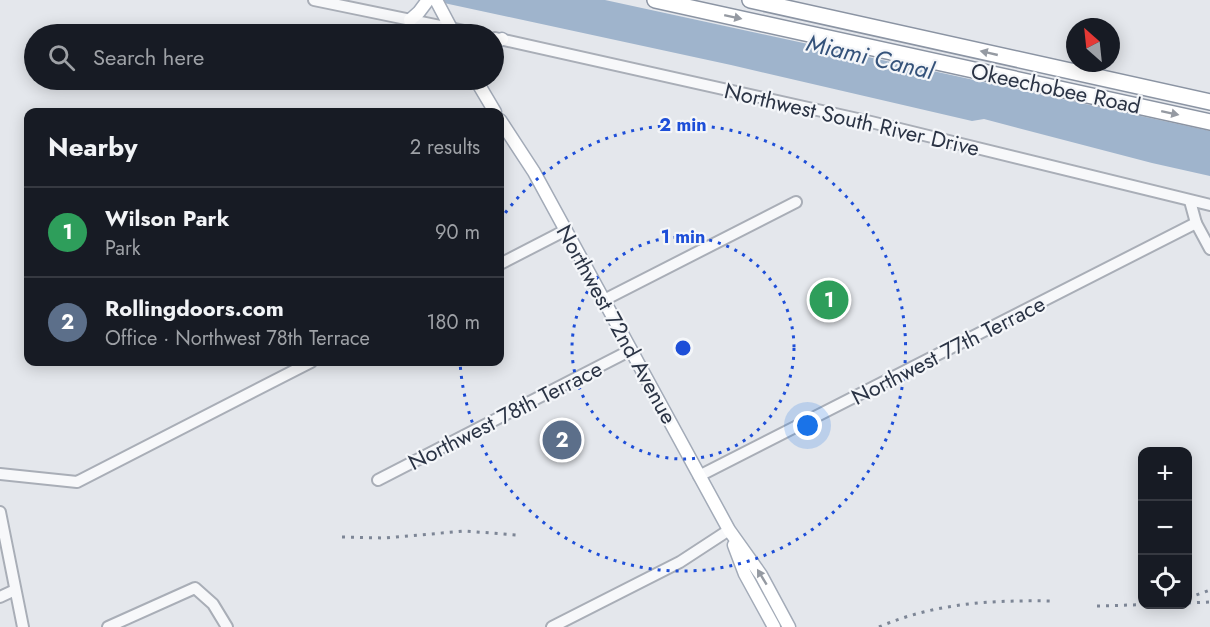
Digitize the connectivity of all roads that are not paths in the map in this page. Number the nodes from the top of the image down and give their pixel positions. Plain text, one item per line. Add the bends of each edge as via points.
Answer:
1 (314, 0) edge
2 (656, 0) edge
3 (750, 0) edge
4 (434, 2) edge
5 (769, 2) edge
6 (410, 20) junction
7 (424, 24) edge
8 (447, 24) edge
9 (504, 42) edge
10 (482, 90) edge
11 (1210, 102) edge
12 (493, 108) edge
13 (1210, 122) edge
14 (504, 126) edge
15 (1190, 201) junction
16 (796, 202) dead end
17 (1210, 205) edge
18 (1196, 223) junction
19 (566, 230) junction
20 (1210, 249) edge
21 (504, 262) edge
22 (604, 300) junction
23 (632, 350) junction
24 (303, 366) edge
25 (0, 474) edge
26 (699, 476) junction
27 (378, 480) dead end
28 (0, 512) edge
29 (729, 530) junction
30 (15, 590) junction
31 (0, 597) edge
32 (23, 627) edge
33 (108, 627) edge
34 (227, 627) edge
35 (552, 627) edge
36 (774, 627) edge
37 (789, 627) edge

1 - 6 street
2 -> 13 highway, Okeechobee Road
3 - 5 highway, Okeechobee Road
4 - 6 main road
4 - 8 main road
11 -> 5 highway, Okeechobee Road
6 - 7 street
9 - 15 street, Northwest South River Drive via 871,122
10 - 12 main road
14 - 19 main road, Northwest 72nd Avenue
15 - 17 street, Northwest South River Drive
15 - 18 street
16 - 22 street
18 - 20 street
18 - 26 street, Northwest 77th Terrace
19 - 21 street
19 - 22 main road, Northwest 72nd Avenue
22 - 23 main road, Northwest 72nd Avenue
23 - 26 main road, Northwest 72nd Avenue
23 - 27 street, Northwest 78th Terrace
24 - 25 street via 77,482
26 - 29 main road, Northwest 72nd Avenue
28 - 30 street
29 - 35 street via 671,567
29 - 36 main road, Northwest 72nd Avenue via 745,574
37 -> 29 main road, Northwest 72nd Avenue via 761,575
30 - 31 street
30 - 32 street
33 - 34 street via 195,588 213,604

